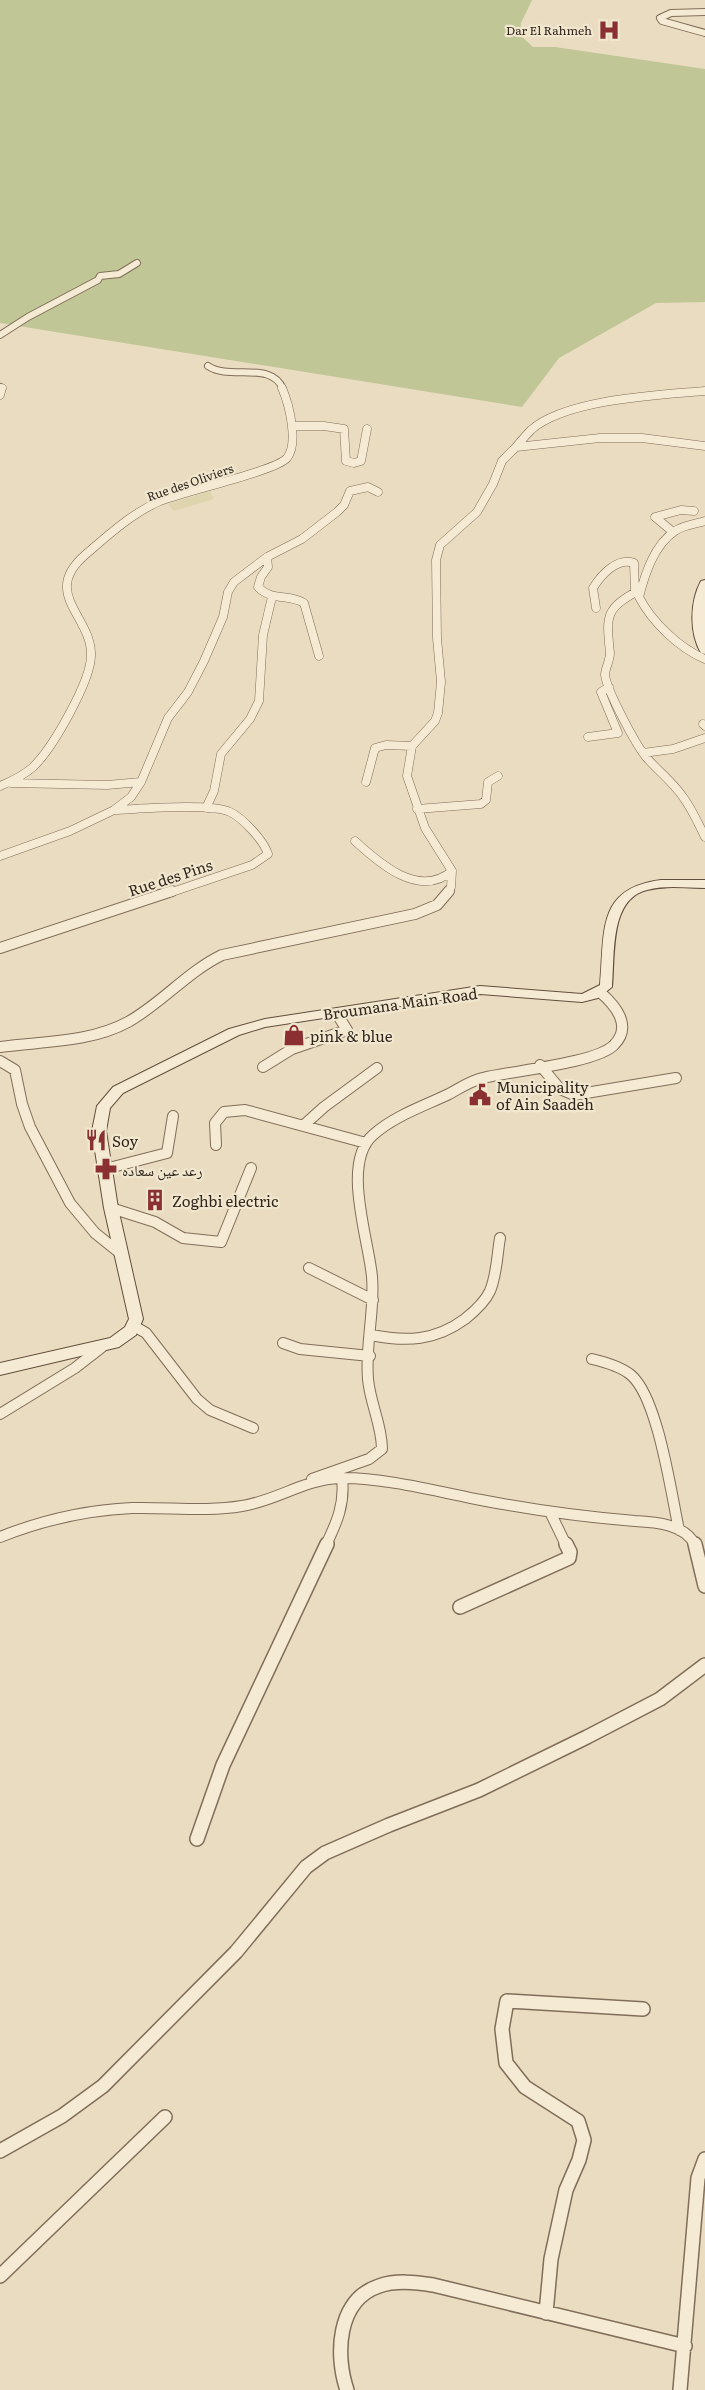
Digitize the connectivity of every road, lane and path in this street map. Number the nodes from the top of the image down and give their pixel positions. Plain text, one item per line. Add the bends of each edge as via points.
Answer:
1 (705, 12) edge
2 (705, 32) edge
3 (137, 263) dead end
4 (0, 335) edge
5 (208, 366) dead end
6 (0, 386) edge
7 (705, 391) edge
8 (0, 394) edge
9 (292, 426) junction
10 (367, 429) dead end
11 (705, 446) edge
12 (516, 447) junction
13 (378, 492) dead end
14 (694, 511) dead end
15 (705, 521) edge
16 (673, 532) junction
17 (267, 557) junction
18 (705, 583) edge
19 (638, 591) junction
20 (272, 597) junction
21 (596, 608) dead end
22 (705, 651) edge
23 (319, 656) dead end
24 (705, 659) edge
25 (609, 687) junction
26 (588, 737) dead end
27 (705, 738) edge
28 (412, 746) junction
29 (644, 753) junction
30 (498, 776) dead end
31 (140, 782) junction
32 (366, 782) dead end
33 (12, 783) junction
34 (121, 784) junction
35 (0, 786) edge
36 (135, 791) junction
37 (206, 808) junction
38 (417, 809) junction
39 (114, 810) junction
40 (705, 837) edge
41 (356, 841) dead end
42 (0, 856) edge
43 (452, 871) junction
44 (705, 884) edge
45 (0, 948) edge
46 (600, 992) junction
47 (336, 1014) junction
48 (0, 1047) edge
49 (0, 1061) edge
50 (262, 1066) dead end
51 (540, 1066) junction
52 (377, 1068) dead end
53 (676, 1078) dead end
54 (173, 1116) dead end
55 (304, 1126) junction
56 (366, 1143) junction
57 (216, 1145) dead end
58 (251, 1168) dead end
59 (104, 1169) junction
60 (111, 1208) junction
61 (500, 1238) dead end
62 (120, 1253) junction
63 (309, 1268) dead end
64 (372, 1300) junction
65 (134, 1326) junction
66 (371, 1335) junction
67 (283, 1343) dead end
68 (102, 1347) junction
69 (370, 1356) junction
70 (592, 1359) dead end
71 (0, 1369) edge
72 (0, 1414) edge
73 (253, 1428) dead end
74 (342, 1478) junction
75 (305, 1484) junction
76 (551, 1514) junction
77 (679, 1530) junction
78 (0, 1537) edge
79 (705, 1586) edge
80 (460, 1607) dead end
81 (705, 1665) edge
82 (197, 1840) dead end
83 (643, 2009) dead end
84 (165, 2117) dead end
85 (0, 2151) edge
86 (705, 2159) edge
87 (0, 2276) edge
88 (546, 2313) junction
89 (685, 2346) junction
90 (347, 2390) edge
91 (680, 2390) edge

1 - 2 street via 678,12 660,18 672,25
3 - 4 street via 119,274 100,276
5 - 9 street, Rue des Oliviers via 219,372 257,371 277,378 286,393
6 - 8 street
7 - 12 street via 587,406 532,429
9 - 10 street via 344,428 346,461 354,464 361,461
9 - 33 street, Rue des Oliviers via 290,453 286,459 148,507 75,566 68,579 68,599 91,643 92,660 49,748 35,765
11 - 12 street via 642,438 600,438
12 - 28 street via 502,461 477,512 443,541 437,552 440,692 435,721
13 - 17 street via 368,487 350,491 337,512 302,539
14 - 16 street via 681,510 655,517
15 - 16 street
16 - 19 street via 656,554
17 - 20 street via 268,567 258,587
17 - 31 street via 231,586 223,617 204,661 188,692 168,718
18 - 22 main road via 698,618
19 - 21 street via 634,563 629,560 623,562 593,588
19 - 24 street via 641,602 651,614 687,650
19 - 25 street via 614,606 607,622 610,653 604,672
20 - 23 street via 293,597 304,603
20 - 37 street via 262,642 259,701 250,719 221,754 214,791
25 - 26 street via 601,692 618,733
25 - 29 street
27 - 29 street via 667,751
28 - 32 street via 375,748
28 - 38 street via 407,776
29 - 40 street via 682,795
30 - 38 street via 488,782 486,800 481,804
31 - 34 street
31 - 36 street
33 - 34 street
33 - 35 street, Rue des Oliviers
34 - 36 street
36 - 39 street
37 - 39 street
37 - 45 street, Rue des Pins via 223,810 238,817 266,847 268,854 252,865
38 - 43 street via 428,836
39 - 42 street via 70,832
41 - 43 street via 382,865 400,876 432,880
43 - 48 street via 449,893 427,910 222,955 206,962 156,1004 116,1028 87,1037
44 - 46 main road via 646,885 622,896 613,914 606,986
46 - 47 main road, Broumana Main Road via 582,998 565,998 480,990
46 - 51 street via 611,1000 620,1014 623,1032 619,1040 600,1054
47 - 50 street via 345,1031 304,1043
47 - 59 main road, Broumana Main Road via 289,1019 234,1032 118,1090 104,1106 100,1119
49 - 62 street via 15,1070 27,1120 70,1202 95,1233
51 - 53 street via 560,1089 574,1095
51 - 56 street via 481,1078 402,1115
52 - 55 street
54 - 59 street via 167,1153
55 - 56 street
55 - 57 street via 245,1110 228,1110 215,1123
56 - 64 street via 360,1156 358,1186 372,1278
58 - 60 street via 220,1242 183,1238 155,1222
59 - 60 main road, Broumana Main Road
60 - 62 main road, Broumana Main Road
61 - 66 street via 489,1293 460,1322 421,1341 399,1341
62 - 65 main road, Broumana Main Road via 135,1313
63 - 64 street
64 - 66 street
65 - 68 main road via 126,1336
65 - 73 street via 146,1333 197,1399 210,1410
66 - 69 street
67 - 69 street via 295,1349
68 - 71 main road
68 - 72 street via 69,1372
69 - 75 street via 369,1390 382,1449 372,1458 326,1471
70 - 77 street via 621,1368 640,1385 657,1434
74 - 75 street
74 - 76 street via 422,1489
74 - 82 street via 341,1514 227,1756
75 - 78 street via 248,1505 101,1509 42,1521
76 - 77 street via 655,1524
76 - 80 street via 570,1552 569,1558
77 - 79 street via 695,1545
81 - 85 street via 660,1699 588,1737 479,1790 325,1853 306,1867 236,1952 103,2086 62,2116
83 - 88 street via 507,2001 502,2029 506,2063 524,2087 578,2121 584,2140 580,2160 566,2190 551,2259
84 - 87 street
86 - 89 street via 698,2178
88 - 89 street
88 - 90 street via 413,2282 392,2282 373,2288 359,2299 342,2332 340,2369
89 - 91 street

